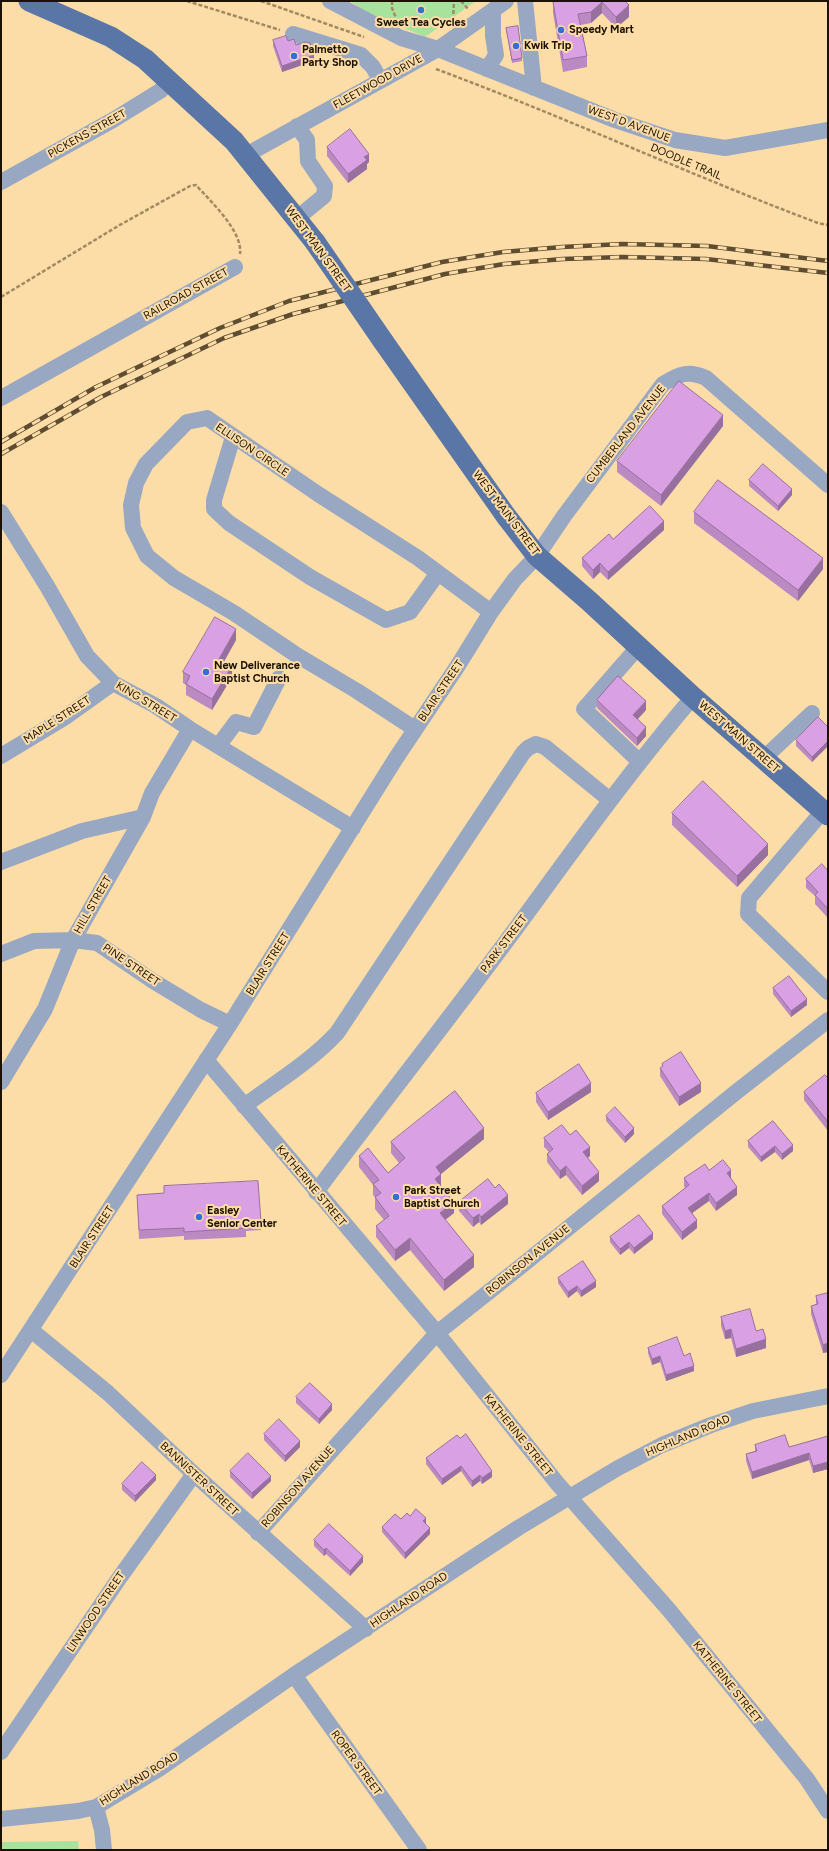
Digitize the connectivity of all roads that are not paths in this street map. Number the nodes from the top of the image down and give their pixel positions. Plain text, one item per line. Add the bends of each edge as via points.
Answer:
1 (29, 1) edge
2 (330, 1) edge
3 (506, 1) edge
4 (525, 1) edge
5 (493, 10) junction
6 (293, 34) road end
7 (438, 49) junction
8 (487, 69) junction
9 (380, 80) junction
10 (171, 81) junction
11 (534, 88) junction
12 (297, 126) junction
13 (828, 130) edge
14 (246, 155) junction
15 (1, 182) edge
16 (296, 219) junction
17 (235, 267) road end
18 (1, 398) edge
19 (233, 437) junction
20 (828, 485) edge
21 (1, 512) edge
22 (537, 556) junction
23 (438, 573) junction
24 (491, 612) junction
25 (640, 646) junction
26 (279, 678) dead end
27 (113, 683) junction
28 (693, 697) junction
29 (812, 713) dead end
30 (190, 729) junction
31 (415, 729) junction
32 (219, 745) junction
33 (1, 756) edge
34 (764, 758) junction
35 (640, 762) junction
36 (610, 800) junction
37 (826, 813) edge
38 (143, 817) junction
39 (353, 828) junction
40 (1, 862) edge
41 (73, 940) junction
42 (1, 954) edge
43 (828, 992) edge
44 (828, 1020) edge
45 (230, 1024) junction
46 (206, 1060) junction
47 (1, 1082) edge
48 (244, 1106) junction
49 (316, 1192) junction
50 (31, 1330) junction
51 (437, 1333) junction
52 (1, 1375) edge
53 (828, 1396) edge
54 (194, 1474) junction
55 (569, 1496) junction
56 (258, 1533) junction
57 (366, 1629) junction
58 (294, 1675) junction
59 (1, 1752) edge
60 (96, 1806) junction
61 (828, 1811) edge
62 (1, 1819) edge
63 (104, 1850) edge
64 (419, 1850) edge

1 - 10 main road, WEST MAIN STREET via 111,37 146,59
2 - 7 street, WEST D AVENUE via 402,38
3 - 5 street, FLEETWOOD DRIVE
4 - 11 street
5 - 7 street, FLEETWOOD DRIVE
5 - 8 street via 496,55
6 - 9 street via 361,55 373,67
7 - 8 street, WEST D AVENUE
7 - 9 street, FLEETWOOD DRIVE
8 - 11 street, WEST D AVENUE
9 - 12 street, FLEETWOOD DRIVE
10 - 14 main road, WEST MAIN STREET
10 - 15 street, PICKENS STREET via 160,91 113,120
11 - 13 street, WEST D AVENUE via 675,140 725,148
12 - 14 street, FLEETWOOD DRIVE
12 - 16 street via 306,140 308,161 326,191 324,196
14 - 16 main road, WEST MAIN STREET
16 - 22 main road, WEST MAIN STREET, bridge via 315,242 506,516
17 - 18 street, RAILROAD STREET
19 - 23 street, ELLISON CIRCLE
19 - 23 street via 214,500 214,509 229,523 304,573 386,620 410,612
19 - 31 street, ELLISON CIRCLE via 207,418 187,422 146,464 136,483 131,505 133,528 147,556 174,578 234,613
20 - 22 street, CUMBERLAND AVENUE via 706,378 695,373 683,374 663,384
21 - 27 street, KING STREET via 86,656
22 - 24 street, BLAIR STREET
22 - 25 main road, WEST MAIN STREET
23 - 24 street, ELLISON CIRCLE
24 - 31 street, BLAIR STREET
25 - 28 main road, WEST MAIN STREET
25 - 35 street via 584,709
26 - 32 street via 254,728 236,722
27 - 30 street, KING STREET via 156,706
27 - 33 street, MAPLE STREET via 64,718
28 - 34 main road, WEST MAIN STREET
28 - 35 street, PARK STREET
29 - 34 street
30 - 32 street, KING STREET
30 - 38 street, HILL STREET via 152,793
31 - 39 street, BLAIR STREET
32 - 39 street, KING STREET
34 - 37 main road, WEST MAIN STREET
35 - 36 street, PARK STREET
36 - 48 street via 546,747 536,744 528,748 336,1033 310,1057
36 - 49 street, PARK STREET via 466,996
37 - 43 street via 749,898 748,914
38 - 40 street via 82,831
38 - 41 street, HILL STREET
39 - 45 street, BLAIR STREET
41 - 42 street, PINE STREET via 34,941
41 - 45 street, PINE STREET via 97,943 153,981
41 - 47 street, HILL STREET via 45,1010
44 - 51 street, ROBINSON AVENUE
45 - 46 street, BLAIR STREET
46 - 48 street, KATHERINE STREET
46 - 50 street, BLAIR STREET
48 - 49 street, KATHERINE STREET
49 - 51 street, KATHERINE STREET
50 - 52 street, BLAIR STREET
50 - 54 street, BANNISTER STREET via 108,1393
51 - 55 street, KATHERINE STREET
51 - 56 street, ROBINSON AVENUE
53 - 55 street, HIGHLAND ROAD via 753,1411 711,1424 662,1445
54 - 56 street, BANNISTER STREET
54 - 59 street, LINWOOD STREET via 120,1577
55 - 57 street, HIGHLAND ROAD
55 - 61 street, KATHERINE STREET via 674,1616 807,1779
56 - 57 street, BANNISTER STREET
57 - 58 street, HIGHLAND ROAD
58 - 60 street, HIGHLAND ROAD via 158,1769
58 - 64 street, ROPER STREET
60 - 62 street, HIGHLAND ROAD via 78,1811
60 - 63 street

